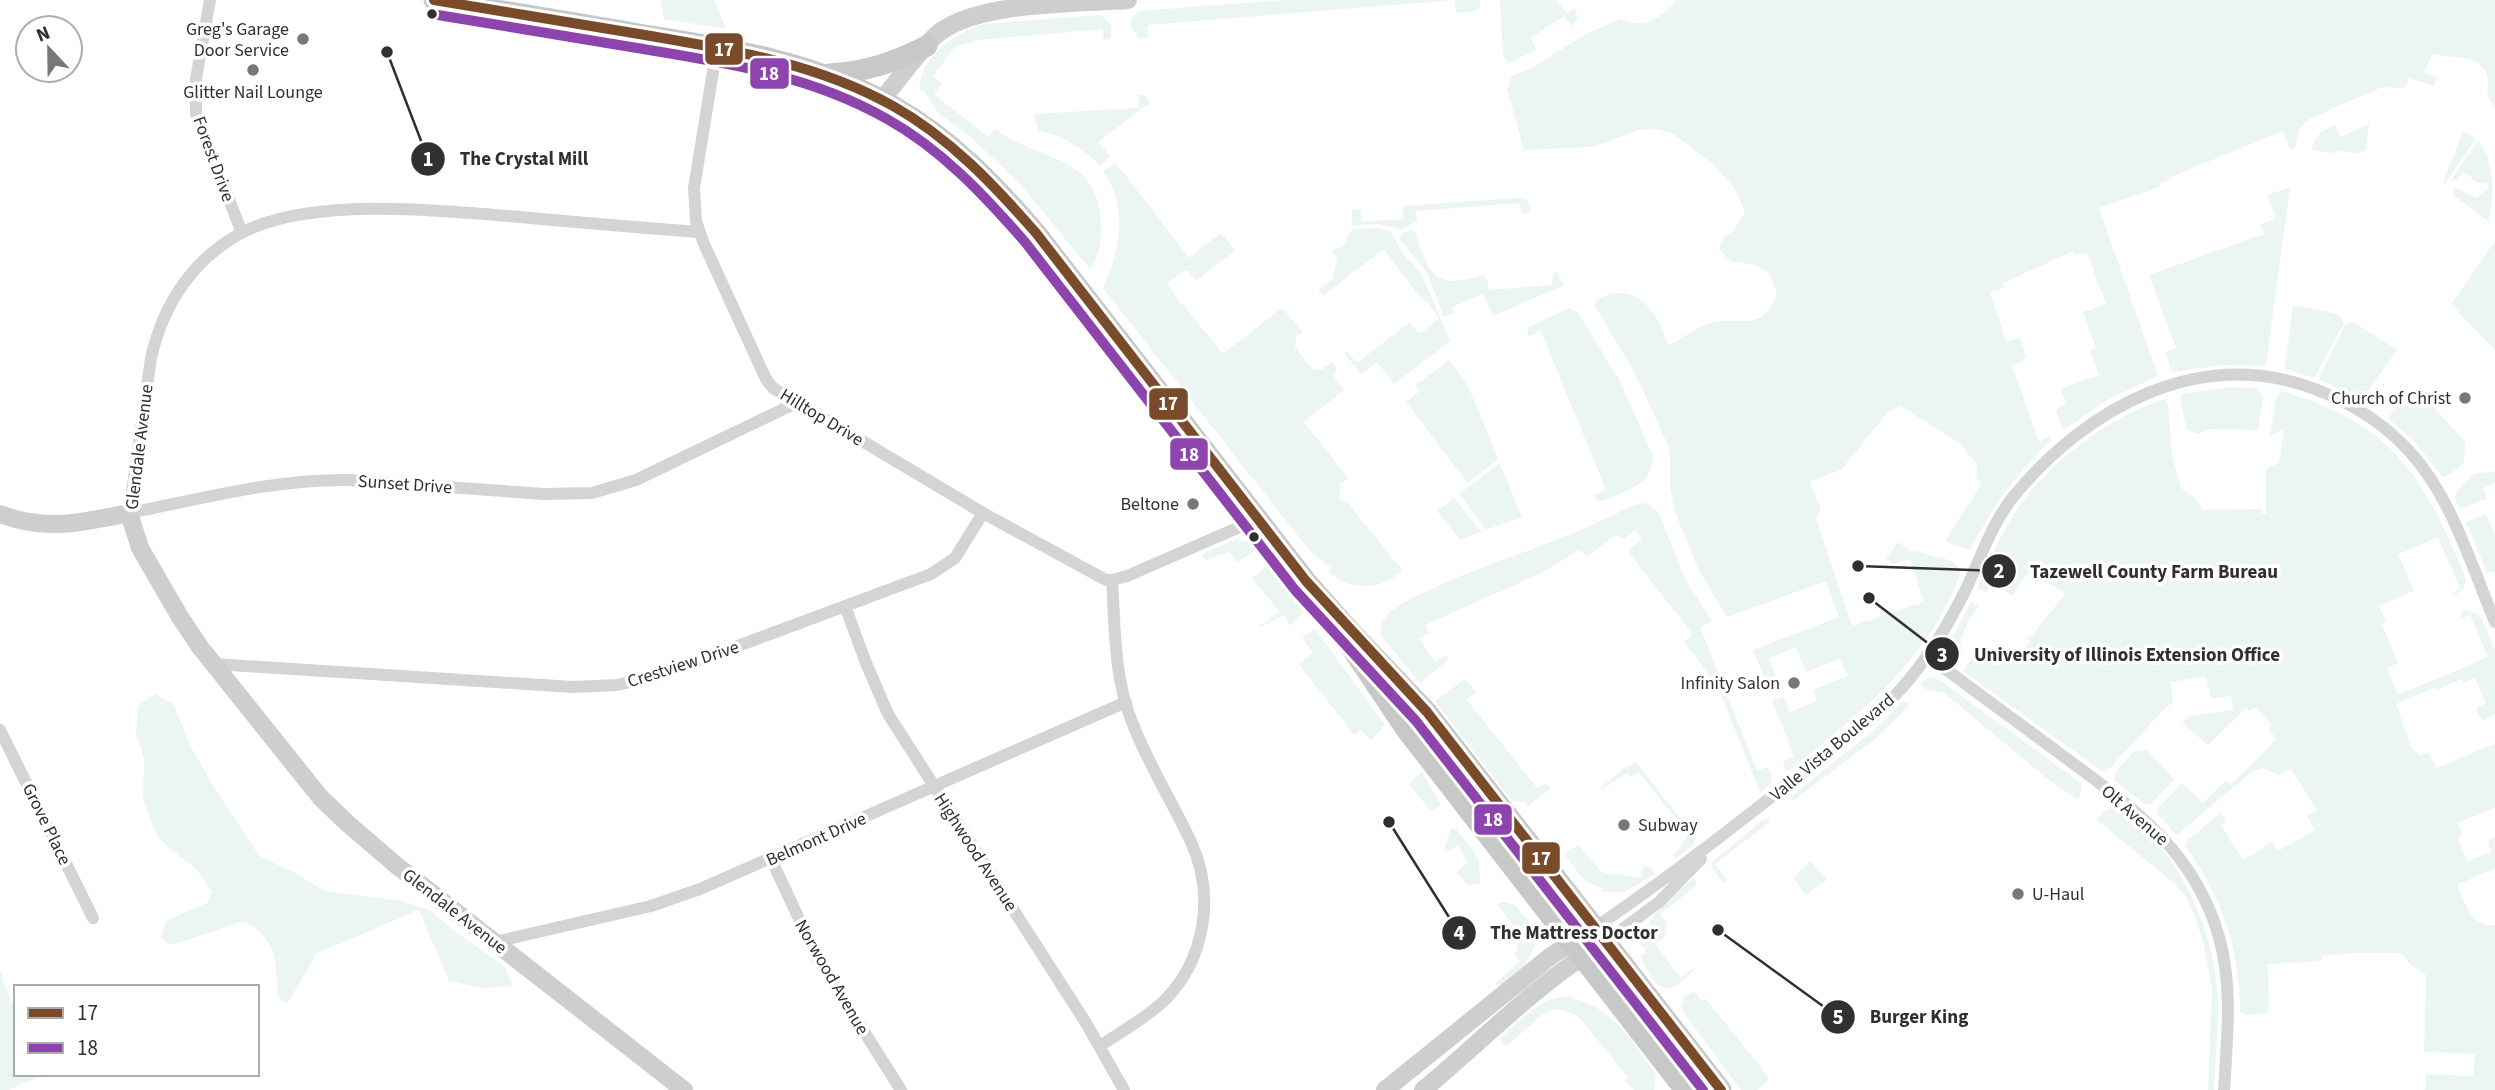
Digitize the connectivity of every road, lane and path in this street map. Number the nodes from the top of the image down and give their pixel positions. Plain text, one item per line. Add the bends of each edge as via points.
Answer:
1 (210, 0) edge
2 (434, 0) edge
3 (1128, 0) edge
4 (473, 3) edge
5 (927, 46) junction
6 (716, 47) junction
7 (821, 74) junction
8 (881, 100) junction
9 (242, 233) junction
10 (699, 233) junction
11 (796, 403) junction
12 (129, 513) junction
13 (983, 513) junction
14 (0, 514) edge
15 (1258, 519) junction
16 (1112, 580) junction
17 (845, 606) junction
18 (2495, 622) edge
19 (1927, 655) junction
20 (214, 664) junction
21 (1126, 702) junction
22 (0, 730) edge
23 (935, 787) junction
24 (1737, 824) junction
25 (771, 859) junction
26 (93, 918) dead end
27 (494, 942) junction
28 (1588, 942) junction
29 (1100, 1046) junction
30 (684, 1090) edge
31 (901, 1090) edge
32 (1124, 1090) edge
33 (1385, 1090) edge
34 (1423, 1090) edge
35 (1685, 1090) edge
36 (1721, 1090) edge
37 (2224, 1090) edge

1 - 9 street, Forest Drive via 196,79 196,114
2 - 4 main road
3 - 5 street via 1004,10 967,18 935,36
4 - 6 main road
5 - 7 main road via 874,68
5 - 8 street
6 - 7 main road
6 - 10 street, Hilltop Drive via 694,188
7 - 8 main road
8 - 15 main road via 959,152 1007,199
9 - 10 street, Glendale Avenue via 289,217 408,209
9 - 12 street, Glendale Avenue via 193,272 165,314 151,358
10 - 11 street, Hilltop Drive via 766,379
11 - 12 street, Sunset Drive via 636,480 592,493 316,480
11 - 13 street, Hilltop Drive
12 - 14 street, Sunset Drive via 50,526
12 - 20 street, Glendale Avenue via 147,561
13 - 16 street, Hilltop Drive via 1098,577
13 - 17 street, Crestview Drive via 959,552 941,569
15 - 16 street
15 - 28 main road via 1306,580 1405,728
16 - 21 street via 1117,656
17 - 20 street, Crestview Drive via 660,676 617,685 573,687
17 - 23 street, Highwood Avenue via 883,704
18 - 19 street, Valle Vista Boulevard via 2435,486 2399,442 2337,397 2275,378 2219,376 2172,384 2130,401 2051,455 2010,501
19 - 24 street, Valle Vista Boulevard via 1864,725
19 - 37 street, Olt Avenue via 2142,816 2178,854 2208,907 2223,956 2228,989
20 - 27 street, Glendale Avenue via 332,809
21 - 23 street, Belmont Drive
21 - 29 street via 1135,732 1198,861 1203,920 1196,952 1179,983 1153,1010
22 - 26 street, Grove Place
23 - 25 street, Belmont Drive
23 - 29 street, Highwood Avenue
24 - 28 street, Valle Vista Boulevard
24 - 28 street, Valle Vista Boulevard via 1659,902
25 - 27 street, Belmont Drive via 651,906
25 - 31 street, Norwood Avenue via 818,959
27 - 30 street, Glendale Avenue
28 - 33 street, Valle Vista Boulevard
28 - 34 street, Valle Vista Boulevard
28 - 35 main road
28 - 36 main road
29 - 32 street, Highwood Avenue

